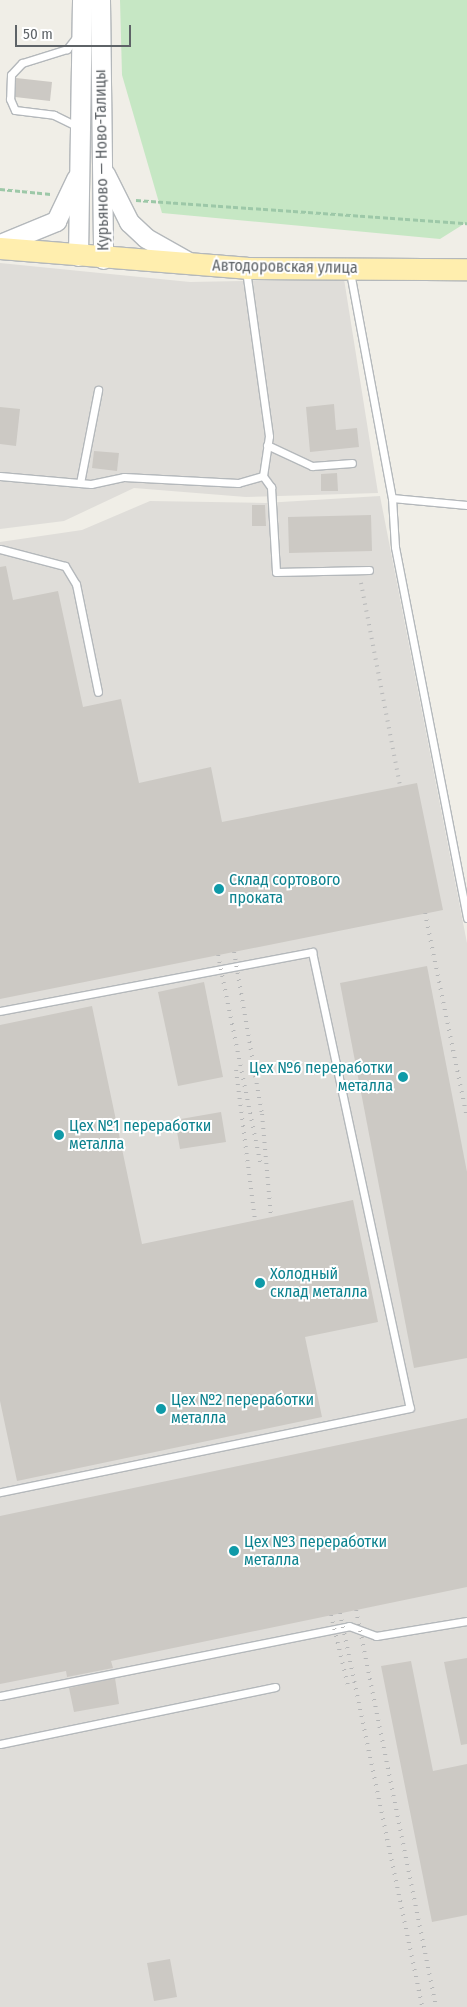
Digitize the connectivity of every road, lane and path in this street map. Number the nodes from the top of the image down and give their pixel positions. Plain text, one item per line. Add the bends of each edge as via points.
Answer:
1 (82, 0) edge
2 (100, 0) edge
3 (83, 29) junction
4 (81, 128) junction
5 (102, 163) junction
6 (80, 169) junction
7 (132, 200) dead end
8 (467, 223) edge
9 (0, 244) edge
10 (0, 248) edge
11 (78, 256) junction
12 (103, 259) junction
13 (193, 265) junction
14 (246, 268) junction
15 (350, 269) junction
16 (467, 269) edge
17 (98, 390) dead end
18 (267, 445) junction
19 (352, 464) dead end
20 (0, 476) edge
21 (263, 476) junction
22 (80, 483) junction
23 (392, 498) junction
24 (467, 505) edge
25 (0, 550) edge
26 (369, 570) dead end
27 (98, 692) dead end
28 (467, 918) edge
29 (0, 1011) edge
30 (0, 1492) edge
31 (467, 1621) edge
32 (275, 1687) dead end
33 (0, 1696) edge
34 (0, 1744) edge

1 - 3 main road, Курьяново — Ново-Талицы
2 - 5 main road, Курьяново — Ново-Талицы
3 - 4 main road, Курьяново — Ново-Талицы
3 - 4 lane via 67,48 22,63 11,75 10,99 15,110 54,115
4 - 6 main road, Курьяново — Ново-Талицы
5 - 12 main road, Курьяново — Ново-Талицы
5 - 13 main road via 129,222 146,238
6 - 9 main road via 56,221
6 - 11 main road, Курьяново — Ново-Талицы
7 - 8 path
10 - 11 main road, Автодоровская улица
11 - 12 main road, Автодоровская улица
12 - 13 main road, Автодоровская улица
13 - 14 main road, Автодоровская улица
14 - 15 main road, Автодоровская улица
14 - 18 lane
15 - 16 main road, Автодоровская улица
15 - 23 lane
17 - 22 lane
18 - 19 lane via 312,466
18 - 21 lane
20 - 22 lane
21 - 22 lane via 238,484 124,477
21 - 26 lane via 271,486 276,572
23 - 24 lane
23 - 28 lane via 395,547
25 - 27 lane via 65,566 76,584
29 - 30 lane via 312,952 410,1408
31 - 33 lane via 376,1636 349,1626
32 - 34 lane

